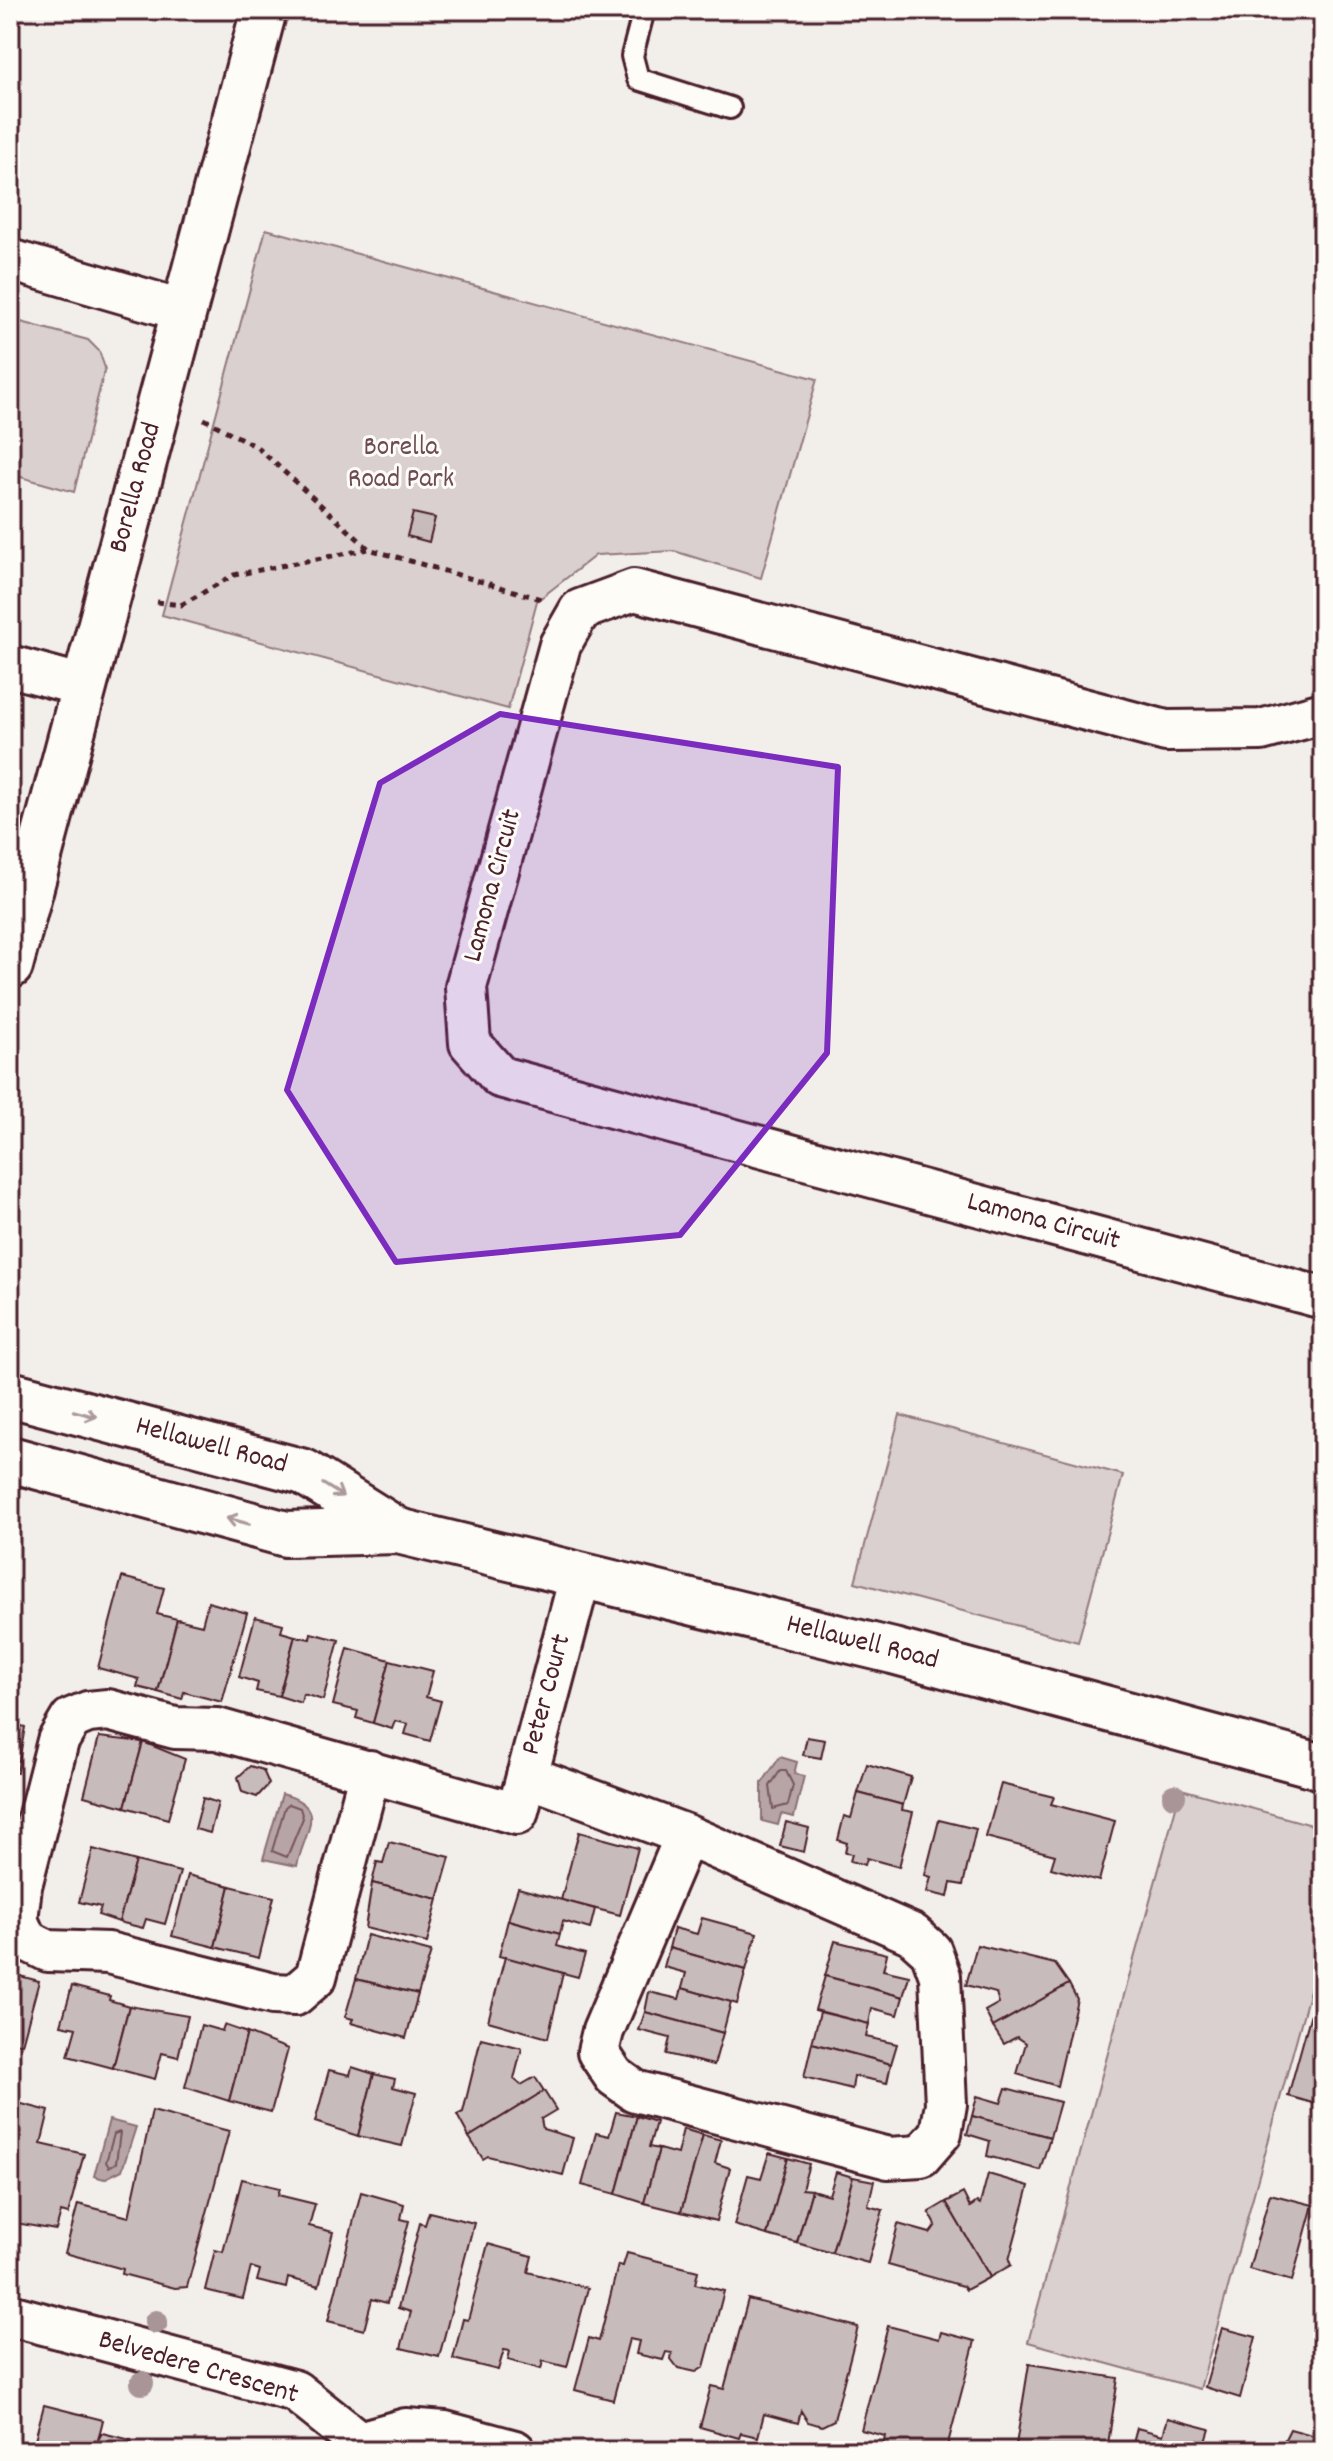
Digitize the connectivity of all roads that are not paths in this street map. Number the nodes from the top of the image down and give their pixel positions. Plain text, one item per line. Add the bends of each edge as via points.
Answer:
1 (264, 10) edge
2 (644, 10) edge
3 (730, 108) dead end
4 (10, 260) edge
5 (185, 311) junction
6 (10, 666) edge
7 (84, 686) junction
8 (1323, 713) edge
9 (10, 966) edge
10 (1323, 1298) edge
11 (10, 1394) edge
12 (10, 1459) edge
13 (398, 1531) junction
14 (580, 1577) junction
15 (1323, 1767) edge
16 (370, 1771) junction
17 (522, 1795) junction
18 (686, 1835) junction
19 (10, 2315) edge
20 (358, 2446) edge
21 (515, 2451) edge

1 - 5 street, Borella Road
2 - 3 lane via 632,56 638,79
4 - 5 street
5 - 7 street, Borella Road
6 - 7 street
7 - 9 street, Borella Road
8 - 10 street, Lamona Circuit via 1261,730 1166,731 634,590 580,610 560,645 466,987 470,1043 500,1077
11 -> 13 street, Hellawell Road via 304,1472
13 -> 12 street, Hellawell Road via 286,1534
13 - 14 street, Hellawell Road
14 - 15 street, Hellawell Road via 893,1651
14 - 17 street, Peter Court
16 - 16 street via 316,1977 295,1995 108,1953 48,1951 26,1940 17,1920 21,1886 58,1741 71,1719 108,1710 175,1728 217,1729
16 - 17 street
17 - 18 street
18 - 18 street via 912,1934 931,1951 940,1976 946,2104 941,2133 921,2156 888,2158 635,2091 614,2076 598,2052 603,2031
19 - 20 street, Belvedere Crescent via 295,2391
20 - 21 street, Belvedere Crescent via 406,2429 445,2432

